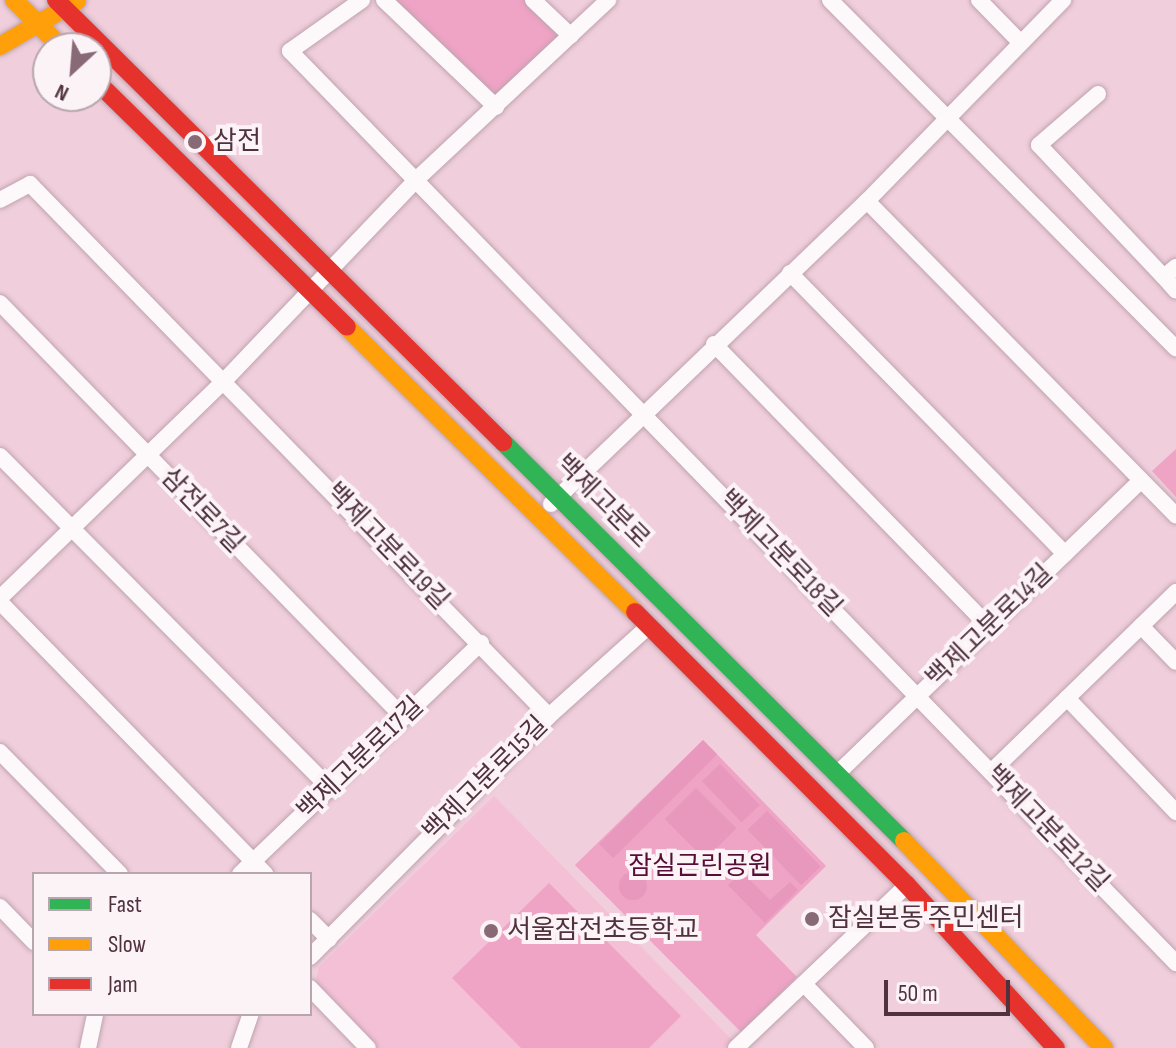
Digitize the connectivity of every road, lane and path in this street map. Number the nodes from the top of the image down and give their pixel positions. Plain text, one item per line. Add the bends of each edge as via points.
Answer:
1 (14, 0) edge
2 (362, 0) edge
3 (384, 0) edge
4 (533, 0) edge
5 (608, 0) edge
6 (830, 0) edge
7 (979, 0) edge
8 (1063, 0) edge
9 (66, 3) edge
10 (39, 26) junction
11 (45, 32) edge
12 (571, 36) junction
13 (1020, 42) junction
14 (0, 46) edge
15 (1098, 94) dead end
16 (112, 97) edge
17 (496, 107) junction
18 (946, 120) junction
19 (417, 179) junction
20 (0, 200) edge
21 (867, 201) junction
22 (331, 268) junction
23 (1170, 272) edge
24 (790, 273) junction
25 (310, 290) junction
26 (1176, 291) edge
27 (0, 303) edge
28 (714, 344) junction
29 (1176, 348) edge
30 (224, 381) junction
31 (643, 411) junction
32 (147, 455) junction
33 (0, 456) edge
34 (1141, 480) junction
35 (559, 496) junction
36 (539, 515) junction
37 (1176, 515) edge
38 (72, 528) junction
39 (1065, 554) junction
40 (1176, 592) edge
41 (0, 600) edge
42 (649, 626) junction
43 (1141, 626) junction
44 (989, 627) junction
45 (481, 643) junction
46 (1176, 662) edge
47 (918, 696) junction
48 (1067, 698) junction
49 (549, 716) junction
50 (404, 718) junction
51 (0, 752) edge
52 (992, 771) junction
53 (838, 773) junction
54 (331, 789) junction
55 (1176, 812) edge
56 (259, 868) edge
57 (118, 872) edge
58 (907, 885) junction
59 (0, 907) edge
60 (312, 922) edge
61 (329, 939) junction
62 (32, 940) edge
63 (312, 955) edge
64 (1176, 963) edge
65 (804, 984) junction
66 (312, 990) edge
67 (95, 1016) edge
68 (250, 1016) edge
69 (88, 1048) edge
70 (239, 1048) edge
71 (368, 1048) edge
72 (736, 1048) edge
73 (866, 1048) edge
74 (1056, 1048) edge
75 (1104, 1048) edge

1 - 10 main road
2 - 19 street, 백제고분로18길 via 290,51
3 - 17 street
4 - 12 street
5 - 12 street
6 - 18 street
7 - 13 street
8 - 13 street
9 - 10 main road
9 - 22 main road, 백제고분로
10 - 11 main road
10 - 14 main road
12 - 17 street
13 - 18 street
15 - 23 street via 1039,145
16 - 25 main road, 백제고분로
17 - 19 street
18 - 21 street
18 - 29 street
19 - 22 street
19 - 31 street, 백제고분로18길
20 - 30 street, 백제고분로19길 via 30,184
21 - 24 street
21 - 34 street
22 - 25 street
22 - 35 main road, 백제고분로
23 - 26 street
24 - 28 street
24 - 39 street
25 - 30 street
25 - 36 main road, 백제고분로
27 - 32 street, 삼전로7길
28 - 31 street
28 - 44 street
30 - 32 street
30 - 45 street, 백제고분로19길
31 - 35 street
31 - 47 street, 백제고분로18길
32 - 38 street
32 - 50 street, 삼전로7길
33 - 38 street
34 - 37 street
34 - 39 street, 백제고분로14길
35 - 36 street
35 - 53 main road, 백제고분로
36 - 42 main road, 백제고분로
38 - 41 street
38 - 54 street
39 - 44 street, 백제고분로14길
40 - 43 street
41 - 56 street
42 - 49 street, 백제고분로15길
42 - 58 main road, 백제고분로
43 - 46 street
43 - 48 street
44 - 47 street, 백제고분로14길
45 - 49 street, 백제고분로19길
45 - 50 street, 백제고분로17길
47 - 52 street, 백제고분로12길
47 - 53 street, 백제고분로14길
48 - 52 street
48 - 55 street
49 - 61 street, 백제고분로15길
50 - 54 street, 백제고분로17길
51 - 57 street
52 - 64 street, 백제고분로12길
53 - 75 main road, 백제고분로
54 - 56 street, 백제고분로17길
58 - 65 street
58 - 74 main road, 백제고분로
59 - 62 street
60 - 61 street
61 - 63 street, 백제고분로15길
65 - 72 street
65 - 73 street
66 - 71 street
67 - 69 street
68 - 70 street

